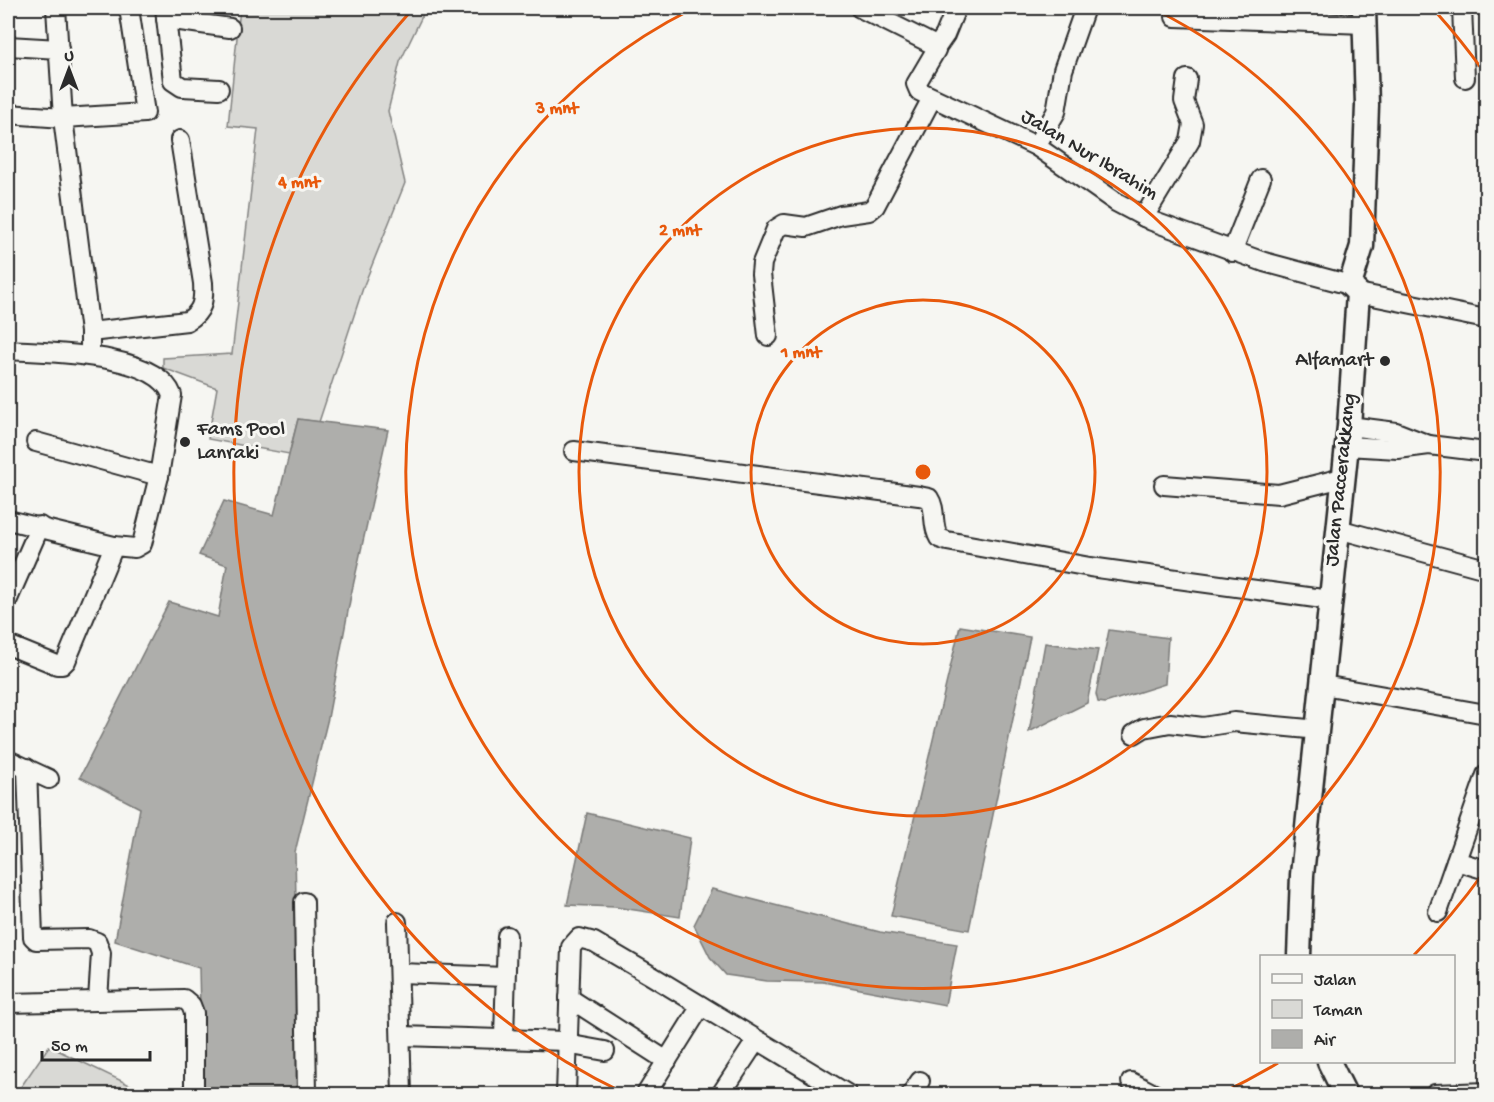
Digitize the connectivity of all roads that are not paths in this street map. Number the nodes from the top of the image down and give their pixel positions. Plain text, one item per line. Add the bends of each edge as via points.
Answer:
1 (56, 8) edge
2 (129, 8) edge
3 (860, 8) edge
4 (956, 8) edge
5 (1085, 8) edge
6 (1462, 8) edge
7 (166, 13) edge
8 (1226, 13) edge
9 (1364, 16) edge
10 (1175, 17) dead end
11 (230, 28) dead end
12 (8, 46) edge
13 (936, 48) junction
14 (59, 49) junction
15 (1187, 78) dead end
16 (1465, 78) dead end
17 (219, 89) dead end
18 (932, 98) junction
19 (8, 114) edge
20 (63, 118) junction
21 (180, 140) dead end
22 (1036, 146) junction
23 (1261, 179) dead end
24 (1144, 217) junction
25 (1232, 252) junction
26 (1354, 289) junction
27 (1486, 319) edge
28 (90, 332) junction
29 (768, 336) dead end
30 (8, 350) edge
31 (90, 356) junction
32 (1347, 436) junction
33 (36, 442) dead end
34 (574, 451) dead end
35 (1486, 452) edge
36 (159, 476) junction
37 (1342, 478) junction
38 (1164, 485) dead end
39 (8, 520) edge
40 (40, 526) junction
41 (1338, 529) junction
42 (114, 546) junction
43 (1486, 569) edge
44 (8, 598) edge
45 (1330, 600) junction
46 (8, 645) edge
47 (1323, 685) junction
48 (1486, 714) edge
49 (1319, 730) junction
50 (1134, 734) dead end
51 (8, 760) edge
52 (27, 768) junction
53 (1486, 775) edge
54 (49, 779) dead end
55 (1456, 861) junction
56 (1486, 870) edge
57 (304, 902) dead end
58 (1438, 912) dead end
59 (397, 922) dead end
60 (507, 936) dead end
61 (1299, 955) edge
62 (400, 973) junction
63 (505, 977) junction
64 (569, 998) junction
65 (98, 1000) junction
66 (8, 1003) edge
67 (701, 1006) junction
68 (401, 1036) junction
69 (504, 1037) junction
70 (756, 1041) junction
71 (566, 1042) junction
72 (605, 1051) dead end
73 (667, 1061) junction
74 (1329, 1063) edge
75 (1131, 1082) dead end
76 (1486, 1092) edge
77 (725, 1093) edge
78 (194, 1095) edge
79 (308, 1095) edge
80 (402, 1095) edge
81 (566, 1095) edge
82 (646, 1095) edge
83 (847, 1095) edge
84 (1154, 1095) edge
85 (1345, 1095) edge
86 (1436, 1095) edge

1 - 14 street
2 - 20 street via 145,113
3 - 13 street
4 - 13 street
5 - 22 street via 1063,70 1056,112
6 - 16 street
7 - 11 street
7 - 17 street via 172,81 182,87
8 - 9 street
8 - 10 street
9 - 26 main road, Jalan Paccerakkang via 1367,105 1362,246
12 - 14 street
13 - 18 street, Jalan Nur Ibrahim via 916,84 916,89
14 - 20 street
15 - 24 street via 1184,101 1193,124 1190,141
18 - 22 street, Jalan Nur Ibrahim
18 - 29 street via 875,206 869,211 833,217 806,227 784,224 776,229 761,274
19 - 20 street
20 - 28 street
21 - 28 street via 203,304 195,317 187,321
22 - 24 street, Jalan Nur Ibrahim
23 - 25 street
24 - 25 street, Jalan Nur Ibrahim
25 - 26 street, Jalan Nur Ibrahim
26 - 27 street, Jalan Nur Ibrahim
26 - 32 main road, Jalan Paccerakkang
28 - 31 street
30 - 31 street
31 - 36 street via 132,366 169,387 172,409
32 - 35 street via 1398,449 1429,445
32 - 37 main road, Jalan Paccerakkang
33 - 36 street
34 - 45 street via 919,496 929,498 934,505 934,531 947,541 1122,572
36 - 42 street via 140,547
37 - 38 street via 1279,494
37 - 41 main road, Jalan Paccerakkang
39 - 40 street
40 - 42 street
40 - 44 street
41 - 43 street
41 - 45 main road, Jalan Paccerakkang
42 - 46 street via 64,664 57,665
45 - 47 main road, Jalan Paccerakkang
47 - 48 street
47 - 49 main road, Jalan Paccerakkang
49 - 50 street via 1234,722 1203,727 1170,723
49 - 61 main road, Jalan Paccerakkang via 1300,904
51 - 52 street
52 - 54 street
52 - 65 street via 33,936 36,940 97,942 101,953
53 - 55 street
55 - 56 street
55 - 58 street
57 - 79 street
59 - 62 street
60 - 63 street
62 - 63 street
62 - 68 street
63 - 69 street
64 - 67 street via 571,944 582,938
64 - 71 street
64 - 73 street
65 - 66 street
65 - 78 street via 188,1001 194,1013
67 - 70 street
67 - 73 street
68 - 69 street
68 - 80 street
69 - 71 street
70 - 77 street
70 - 83 street
71 - 72 street
71 - 81 street
73 - 82 street
74 - 85 main road
75 - 84 street
76 - 86 street

